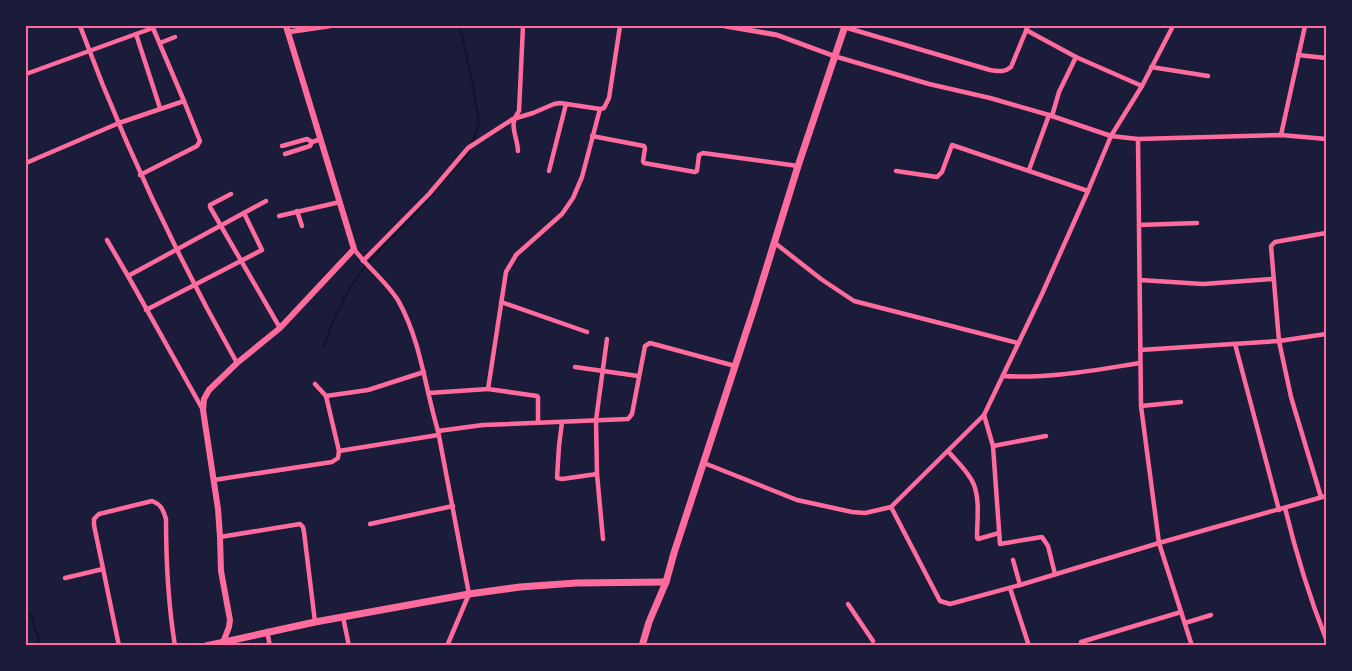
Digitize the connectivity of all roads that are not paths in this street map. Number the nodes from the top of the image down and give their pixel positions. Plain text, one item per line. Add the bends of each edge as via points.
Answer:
1 (80, 26) edge
2 (329, 26) edge
3 (523, 26) edge
4 (620, 26) edge
5 (725, 26) edge
6 (844, 26) edge
7 (1173, 26) edge
8 (1305, 26) edge
9 (153, 27) edge
10 (1027, 28) edge
11 (287, 29) edge
12 (136, 34) junction
13 (175, 37) dead end
14 (160, 43) junction
15 (89, 51) junction
16 (1299, 55) junction
17 (834, 56) junction
18 (1076, 57) junction
19 (1326, 58) edge
20 (1152, 67) junction
21 (26, 74) edge
22 (1208, 76) dead end
23 (1142, 86) junction
24 (184, 101) junction
25 (566, 104) junction
26 (160, 108) junction
27 (600, 109) junction
28 (1050, 115) junction
29 (513, 118) junction
30 (119, 123) junction
31 (1281, 135) junction
32 (592, 136) junction
33 (1111, 136) junction
34 (1138, 139) junction
35 (321, 140) junction
36 (1326, 140) edge
37 (312, 142) junction
38 (282, 146) dead end
39 (518, 151) dead end
40 (285, 154) dead end
41 (26, 163) edge
42 (798, 166) junction
43 (1029, 170) junction
44 (549, 171) dead end
45 (896, 171) dead end
46 (140, 175) junction
47 (1088, 191) junction
48 (231, 194) dead end
49 (266, 201) dead end
50 (340, 202) junction
51 (297, 212) junction
52 (244, 213) junction
53 (279, 216) dead end
54 (1197, 222) dead end
55 (1139, 225) junction
56 (221, 226) junction
57 (302, 226) dead end
58 (1326, 233) edge
59 (107, 240) dead end
60 (775, 243) junction
61 (354, 249) junction
62 (176, 250) junction
63 (241, 261) junction
64 (364, 262) junction
65 (128, 276) junction
66 (1273, 279) junction
67 (1140, 280) junction
68 (195, 285) junction
69 (501, 302) junction
70 (146, 310) junction
71 (280, 328) junction
72 (587, 332) dead end
73 (1326, 334) edge
74 (607, 339) dead end
75 (1279, 341) junction
76 (1018, 343) junction
77 (1235, 344) junction
78 (1140, 350) junction
79 (237, 363) junction
80 (1140, 363) junction
81 (735, 366) junction
82 (575, 367) dead end
83 (424, 372) junction
84 (603, 372) junction
85 (638, 376) junction
86 (1003, 376) junction
87 (315, 384) dead end
88 (489, 390) junction
89 (429, 393) junction
90 (326, 396) junction
91 (1181, 402) dead end
92 (1141, 406) junction
93 (203, 410) junction
94 (984, 415) junction
95 (596, 420) junction
96 (562, 422) junction
97 (538, 423) junction
98 (438, 433) junction
99 (1046, 436) dead end
100 (993, 446) junction
101 (339, 451) junction
102 (948, 451) junction
103 (704, 463) junction
104 (597, 474) junction
105 (214, 480) junction
106 (1324, 497) edge
107 (453, 506) junction
108 (891, 507) junction
109 (1285, 508) junction
110 (1279, 510) junction
111 (370, 524) dead end
112 (999, 533) junction
113 (220, 537) junction
114 (603, 539) dead end
115 (1159, 543) junction
116 (1013, 560) dead end
117 (103, 569) junction
118 (1055, 574) junction
119 (65, 578) dead end
120 (666, 582) junction
121 (1020, 585) junction
122 (1010, 588) junction
123 (469, 594) junction
124 (848, 604) dead end
125 (1181, 612) junction
126 (1211, 615) dead end
127 (343, 617) junction
128 (315, 622) junction
129 (1185, 623) junction
130 (267, 632) junction
131 (1326, 639) edge
132 (873, 641) dead end
133 (1081, 642) dead end
134 (223, 643) edge
135 (119, 645) edge
136 (175, 645) edge
137 (206, 645) edge
138 (270, 645) edge
139 (349, 645) edge
140 (447, 645) edge
141 (642, 645) edge
142 (1029, 645) edge
143 (1192, 645) edge

1 - 15 street
2 - 11 street
3 - 29 street via 519,111
4 - 27 street via 609,98
5 - 17 street via 777,35
6 - 10 street via 1001,72 1011,67
6 - 17 main road
7 - 20 street
8 - 16 street
9 - 12 street
9 - 14 street
10 - 18 street
11 - 35 main road
12 - 15 street
12 - 26 street
13 - 14 street
14 - 24 street
15 - 21 street
15 - 30 street
16 - 19 street
16 - 31 street
17 - 28 street
17 - 42 main road
18 - 23 street
18 - 28 street
20 - 22 street
20 - 23 street
23 - 33 street
24 - 26 street
24 - 46 street via 200,142
25 - 27 street
25 - 29 street via 554,104
25 - 44 street
26 - 30 street
27 - 32 street
28 - 33 street
28 - 43 street
29 - 39 street
29 - 64 street via 468,148
30 - 41 street
30 - 46 street
31 - 34 street
31 - 36 street
32 - 42 street via 644,146 644,163 695,172 699,154 703,153
32 - 69 street via 573,198 562,214 516,255 506,272
33 - 34 street
33 - 47 street
34 - 55 street
35 - 37 street
35 - 50 main road
37 - 38 street via 307,139
37 - 40 street
42 - 60 main road
43 - 45 street via 952,145 937,177
43 - 47 street
46 - 62 street
47 - 76 street
48 - 56 street via 210,206
49 - 52 street
50 - 51 street
50 - 61 main road
51 - 53 street
51 - 57 street
52 - 56 street
52 - 63 street via 262,249
54 - 55 street
55 - 67 street
56 - 62 street
56 - 63 street
58 - 66 street via 1275,242 1271,246
59 - 65 street
60 - 76 street via 854,301
60 - 81 main road
61 - 64 street
61 - 71 main road
62 - 65 street
62 - 68 street
63 - 68 street
63 - 71 street
64 - 83 street via 400,304
65 - 70 street
66 - 67 street via 1203,284
66 - 75 street
67 - 78 street
68 - 70 street
68 - 79 street
69 - 72 street
69 - 88 street
70 - 93 street
71 - 79 main road
73 - 75 street
74 - 84 street
75 - 77 street
75 - 106 street via 1291,397
76 - 86 street
77 - 78 street
77 - 110 street
78 - 80 street
79 - 93 main road via 209,390
80 - 86 street via 1024,378
80 - 92 street
81 - 85 street via 650,343 645,346
81 - 103 main road
82 - 84 street
83 - 89 street
83 - 90 street via 368,390
84 - 85 street
84 - 95 street
85 - 95 street via 630,417
86 - 94 street
87 - 90 street
88 - 89 street
88 - 97 street via 537,396
89 - 98 street
90 - 101 street
91 - 92 street
92 - 115 street
93 - 105 main road
94 - 100 street
94 - 102 street
95 - 96 street
95 - 104 street
96 - 97 street
96 - 104 street via 557,478
97 - 98 street via 483,425
98 - 101 street
98 - 107 street
99 - 100 street
100 - 112 street
101 - 105 street via 339,457 332,462
102 - 108 street
102 - 112 street via 974,486 977,538
103 - 108 street via 797,500 865,513
103 - 120 main road
104 - 114 street
105 - 113 main road
106 - 109 street
107 - 111 street
107 - 123 street
108 - 122 street via 940,601 950,603
109 - 110 street
109 - 131 street
110 - 115 street
112 - 118 street via 1001,545 1042,537
113 - 128 street via 300,524
113 - 134 main road via 220,570 230,620
115 - 118 street
115 - 125 street
116 - 121 street
117 - 119 street
117 - 135 street
117 - 136 street via 94,519 99,514 152,501 159,504 165,519
118 - 121 street
120 - 123 main road via 576,583
120 - 141 main road
121 - 122 street
122 - 142 street
123 - 127 main road
123 - 140 street
124 - 132 street
125 - 129 street
125 - 133 street
126 - 129 street
127 - 128 main road
127 - 139 street
128 - 130 main road
129 - 143 street
130 - 134 main road
130 - 138 street
134 - 137 main road

